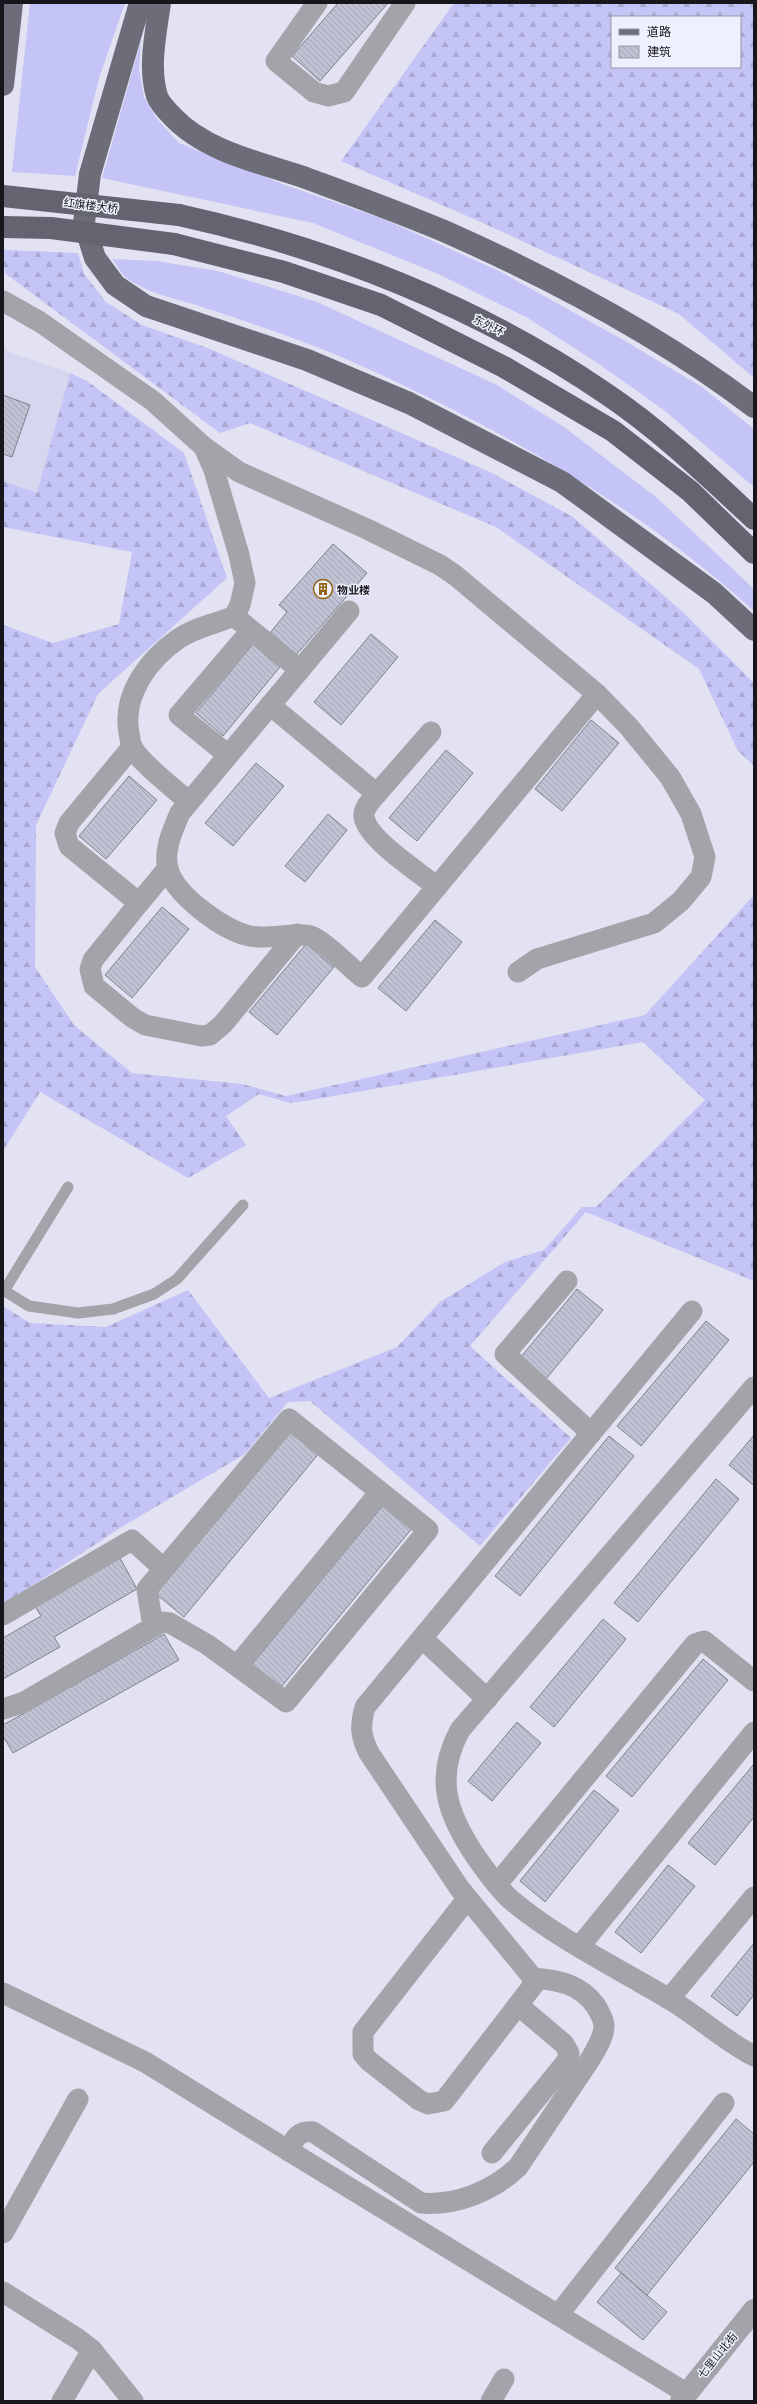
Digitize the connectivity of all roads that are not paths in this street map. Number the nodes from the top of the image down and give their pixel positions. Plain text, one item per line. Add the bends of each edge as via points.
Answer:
1 (12, 3) edge
2 (140, 3) edge
3 (160, 3) edge
4 (317, 3) edge
5 (405, 3) edge
6 (3, 84) edge
7 (3, 196) edge
8 (179, 215) joint
9 (3, 227) edge
10 (3, 301) edge
11 (754, 407) edge
12 (204, 447) junction
13 (754, 519) edge
14 (754, 552) edge
15 (349, 611) dead end
16 (234, 616) junction
17 (754, 630) edge
18 (243, 640) dead end
19 (300, 670) junction
20 (597, 694) junction
21 (270, 705) junction
22 (431, 732) dead end
23 (132, 747) junction
24 (228, 755) junction
25 (376, 794) junction
26 (190, 802) junction
27 (168, 868) junction
28 (437, 887) junction
29 (139, 903) junction
30 (297, 934) junction
31 (518, 972) dead end
32 (68, 1187) dead end
33 (243, 1205) dead end
34 (567, 1281) dead end
35 (3, 1290) edge
36 (692, 1311) dead end
37 (754, 1387) edge
38 (591, 1433) junction
39 (380, 1492) junction
40 (164, 1569) junction
41 (3, 1615) edge
42 (153, 1627) junction
43 (422, 1638) junction
44 (237, 1666) junction
45 (754, 1681) edge
46 (487, 1699) junction
47 (3, 1709) edge
48 (754, 1732) edge
49 (497, 1884) junction
50 (754, 1897) edge
51 (467, 1899) junction
52 (580, 1946) junction
53 (538, 1979) junction
54 (3, 1993) edge
55 (669, 1999) junction
56 (519, 2006) junction
57 (754, 2056) edge
58 (78, 2099) dead end
59 (724, 2103) dead end
60 (289, 2151) junction
61 (492, 2153) dead end
62 (3, 2234) edge
63 (3, 2292) edge
64 (754, 2310) edge
65 (558, 2315) junction
66 (92, 2350) junction
67 (504, 2379) dead end
68 (684, 2397) edge
69 (62, 2401) edge
70 (133, 2401) edge
71 (490, 2401) edge

1 - 6 main road
2 - 17 main road via 90,174 84,223 95,258 115,286 146,306 307,360 409,403 562,482 714,594
3 - 11 main road via 154,60 157,97 173,118 198,137 224,149 354,195 444,232 566,290 713,376
4 - 5 street via 276,61 314,92 328,96 344,92
7 - 8 highway, 红旗楼大桥, bridge
8 - 13 highway, 东外环 via 310,249 420,292 516,339 605,393 690,459
9 - 14 highway, bridge via 51,228 174,244 284,272 381,305 504,367 613,432 690,491
10 - 12 street via 40,322 153,401
12 - 16 street via 214,470 245,583 240,605
12 - 20 street via 240,472 440,565
15 - 19 street
16 - 19 street
16 - 23 street via 204,626 178,639 151,664 137,683 128,703 127,721
18 - 24 street via 179,715
19 - 21 street
20 - 28 street
20 - 31 street via 629,727 670,777 691,814 705,857 701,877 681,901 654,923 537,959
21 - 24 street
21 - 25 street
22 - 25 street
23 - 26 street
23 - 29 street via 69,823 65,833 69,846
24 - 26 street
25 - 28 street via 366,808 364,817 369,829 378,840
26 - 27 street via 180,813 173,829 168,849
27 - 29 street
27 - 30 street via 176,884 190,901 236,931 250,936 277,938
28 - 30 street via 362,977 312,936
29 - 30 street via 93,960 90,969 94,986 145,1025 201,1036 210,1035 223,1024
32 - 35 lane
33 - 35 lane via 177,1280 154,1294 113,1309 78,1314 29,1306
34 - 38 street via 505,1354
36 - 38 street
37 - 46 street
38 - 43 street
39 - 40 street via 290,1419
39 - 44 street
39 - 44 street via 428,1530 286,1702
40 - 41 street via 132,1540
40 - 42 street via 147,1589
42 - 44 street via 161,1622 170,1623
42 - 47 street via 24,1702
43 - 46 street
43 - 51 street via 365,1707 361,1722 362,1739
45 - 49 street via 704,1642 695,1644
46 - 49 street via 460,1730 449,1750 446,1775 449,1805 461,1835
48 - 52 street
49 - 52 street via 530,1915
50 - 55 street
51 - 53 street via 533,1978
51 - 56 street via 363,2032 363,2054 419,2100 437,2104 444,2101
52 - 55 street
53 - 56 street
53 - 60 street via 556,1980 575,1987 590,1999 601,2014 604,2026 591,2058 518,2167 504,2180 485,2190 446,2203 421,2203 313,2132 304,2131 299,2134
54 - 60 street via 18,1998 145,2062
55 - 57 street
56 - 61 street via 564,2044 569,2053 566,2061
58 - 62 street
59 - 65 street
60 - 65 street
63 - 66 street
64 - 68 street, 七里山北街
65 - 68 street
66 - 69 street
66 - 70 street
67 - 71 street

